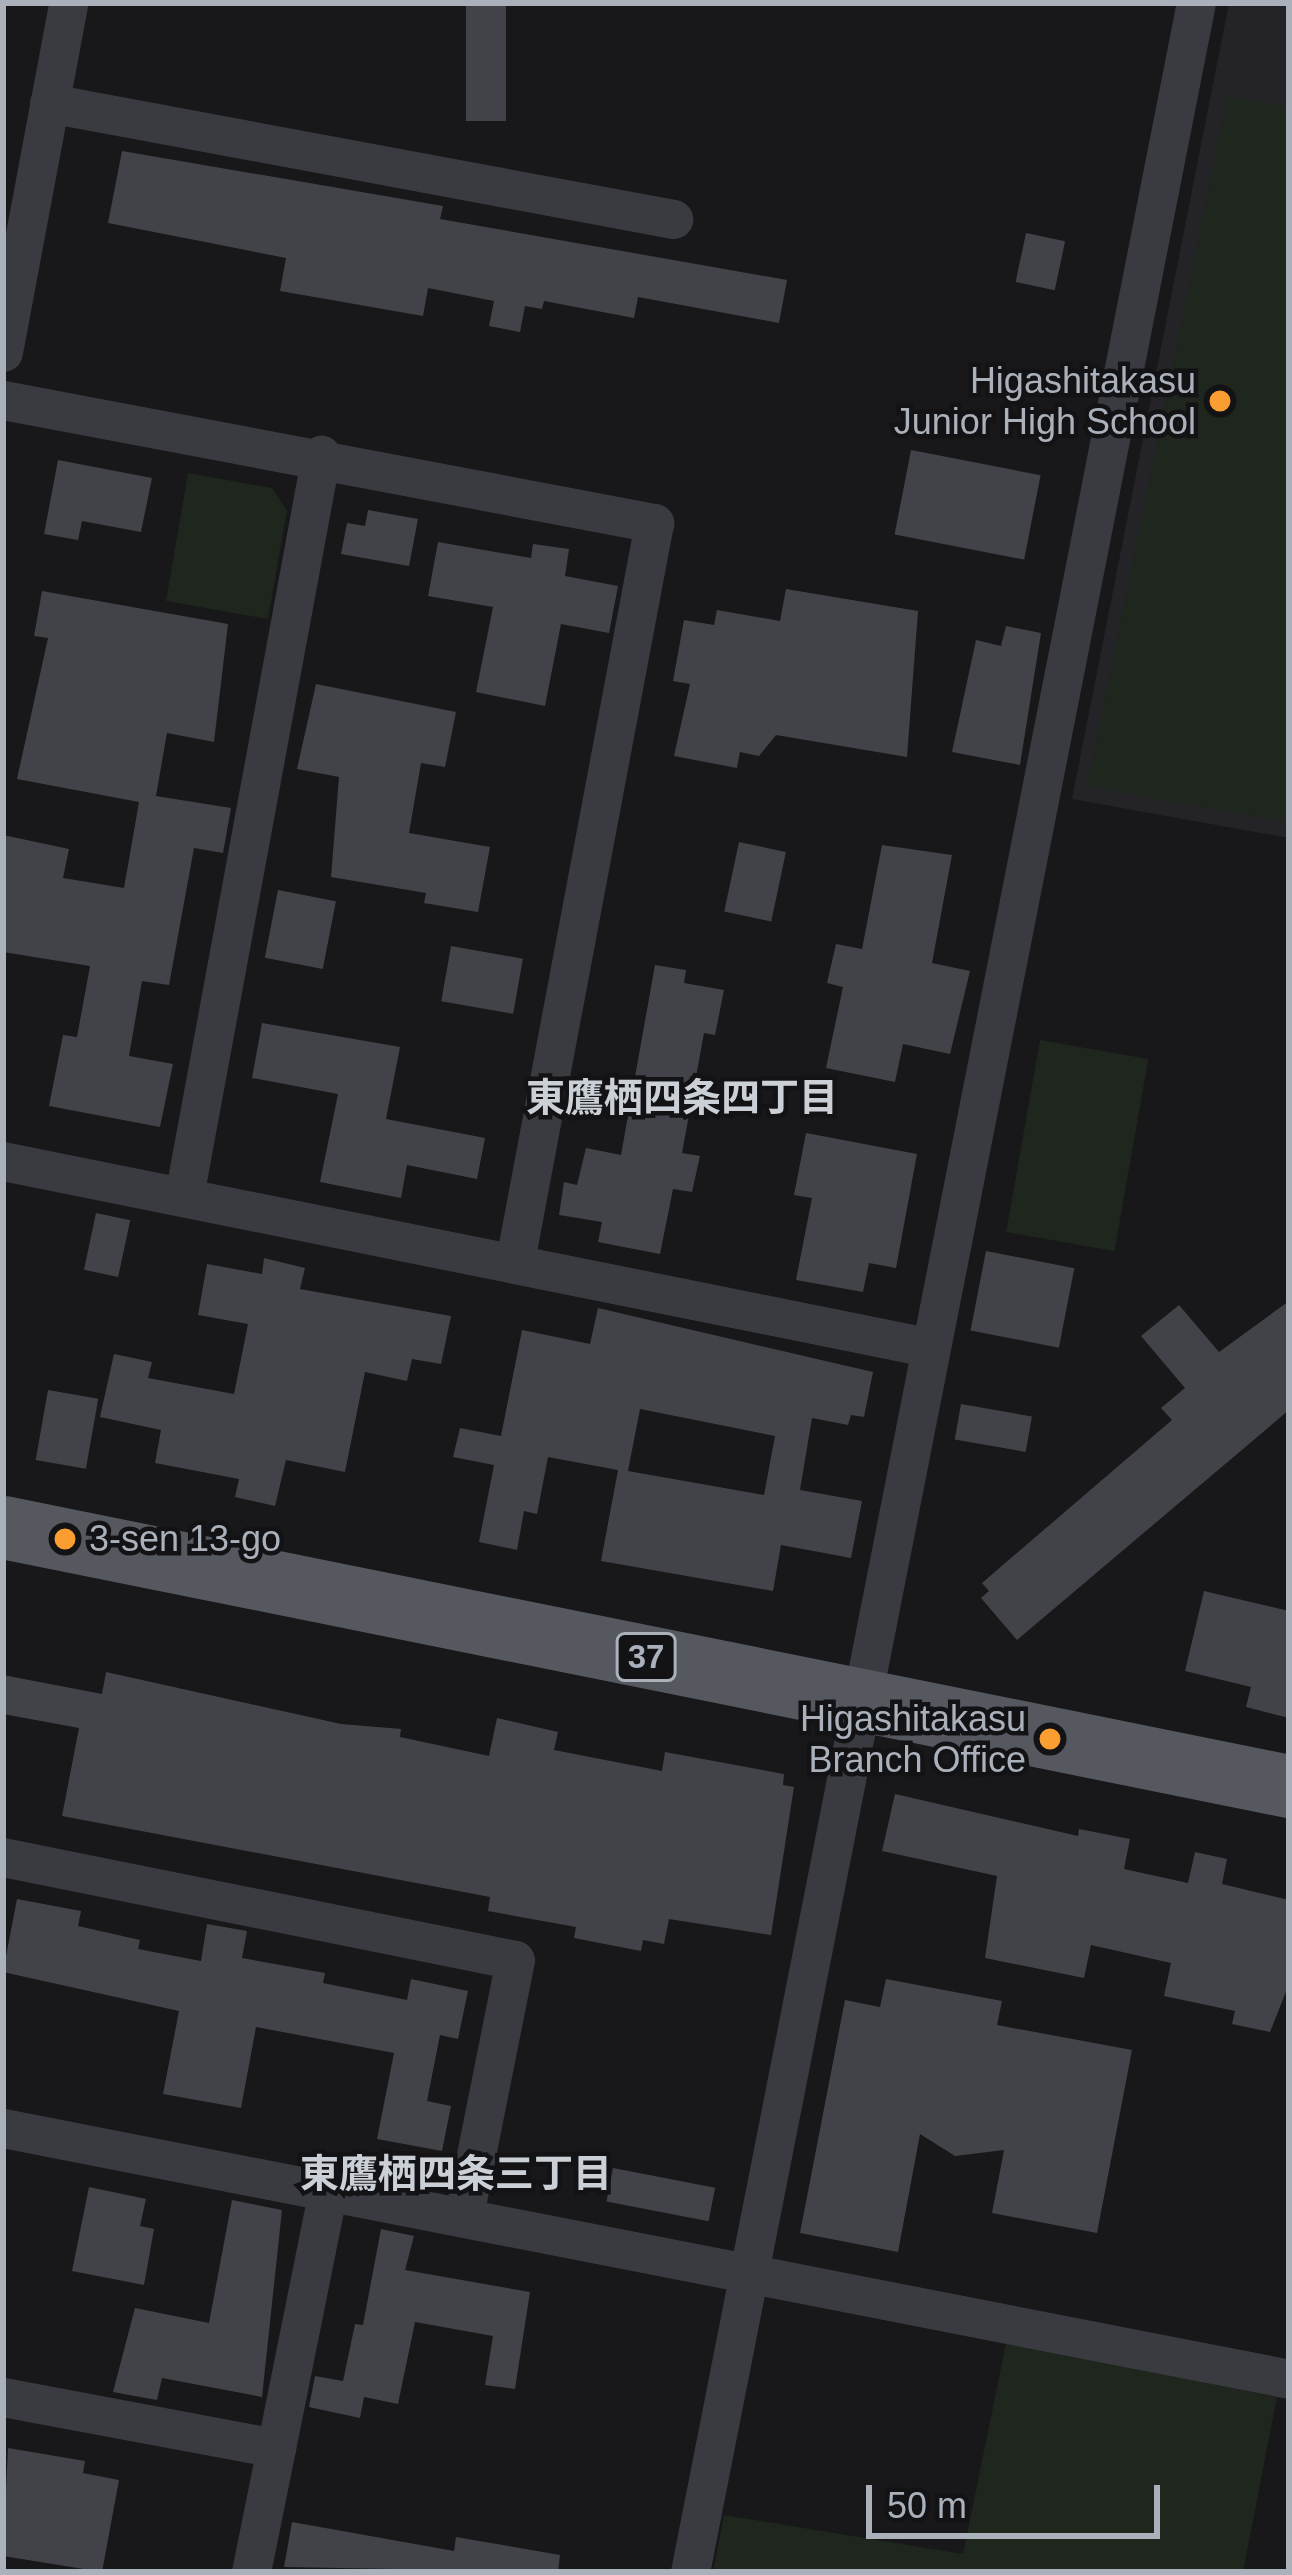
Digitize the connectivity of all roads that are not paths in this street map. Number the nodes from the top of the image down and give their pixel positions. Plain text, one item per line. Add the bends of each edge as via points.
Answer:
1 (68, 3) edge
2 (1196, 3) edge
3 (49, 104) junction
4 (673, 219) dead end
5 (3, 352) edge
6 (3, 400) edge
7 (321, 455) junction
8 (3, 1161) edge
9 (184, 1196) junction
10 (515, 1261) junction
11 (928, 1347) junction
12 (3, 1527) edge
13 (859, 1700) junction
14 (1289, 1786) edge
15 (3, 1857) edge
16 (3, 2128) edge
17 (328, 2190) junction
18 (464, 2216) junction
19 (748, 2273) junction
20 (1289, 2379) edge
21 (3, 2397) edge
22 (276, 2448) junction
23 (251, 2572) edge
24 (690, 2572) edge

1 - 3 street
2 - 11 street
3 - 4 street
3 - 5 street
6 - 7 street
7 - 9 street
7 - 10 street via 654,523
8 - 9 street
9 - 10 street
10 - 11 street
11 - 13 street
12 - 13 main road, 37
13 - 14 main road, 37
13 - 19 street
15 - 18 street via 515,1960
16 - 17 street
17 - 18 street
17 - 22 street
18 - 19 street
19 - 20 street
19 - 24 street
21 - 22 street
22 - 23 street

